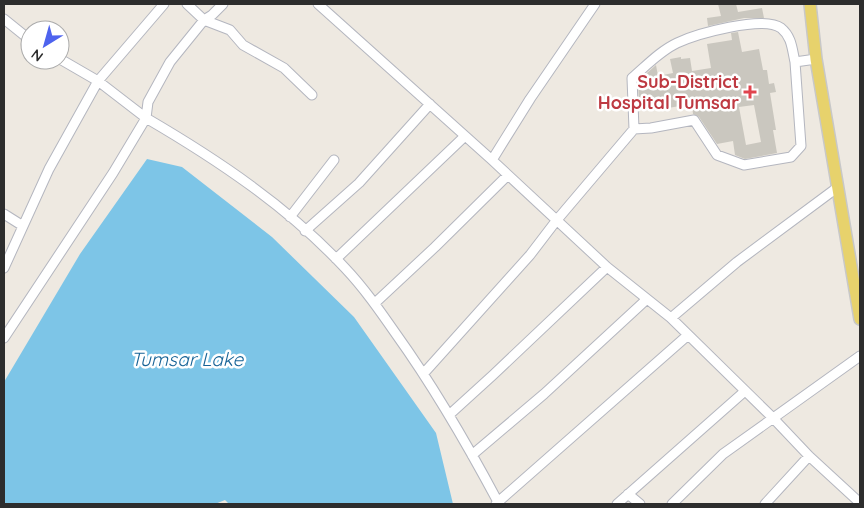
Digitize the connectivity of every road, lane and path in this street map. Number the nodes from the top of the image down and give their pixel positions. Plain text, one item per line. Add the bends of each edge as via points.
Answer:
1 (164, 4) edge
2 (187, 4) edge
3 (223, 4) edge
4 (318, 4) edge
5 (595, 4) edge
6 (810, 4) edge
7 (4, 18) edge
8 (204, 20) junction
9 (20, 32) edge
10 (816, 59) junction
11 (795, 62) junction
12 (70, 65) edge
13 (98, 81) junction
14 (312, 95) dead end
15 (430, 104) junction
16 (146, 118) junction
17 (634, 129) junction
18 (465, 136) junction
19 (334, 160) dead end
20 (492, 160) junction
21 (508, 176) junction
22 (838, 186) junction
23 (4, 214) edge
24 (290, 217) junction
25 (556, 221) junction
26 (23, 226) junction
27 (306, 231) junction
28 (336, 259) junction
29 (607, 267) junction
30 (4, 268) edge
31 (647, 299) junction
32 (374, 303) junction
33 (671, 318) junction
34 (860, 319) edge
35 (688, 334) junction
36 (4, 338) edge
37 (860, 356) edge
38 (424, 373) junction
39 (745, 391) junction
40 (449, 415) junction
41 (773, 418) junction
42 (472, 455) junction
43 (809, 456) junction
44 (628, 494) junction
45 (498, 503) edge
46 (859, 503) edge
47 (616, 504) edge
48 (640, 504) edge
49 (672, 504) edge
50 (765, 504) edge

1 - 13 street
2 - 8 street
3 - 8 street
4 - 15 street
5 - 20 street
6 - 10 main road
7 - 9 street
8 - 14 street via 230,30 243,45 284,68
8 - 16 street via 170,62 148,102
10 - 11 street
10 - 22 main road
11 - 17 street via 790,38 780,27 764,23 703,34 676,44 632,78
11 - 17 street via 801,146 791,157 744,165 717,155 694,120
12 - 13 street
13 - 16 street
13 - 26 street
15 - 18 street
15 - 27 street via 359,183
16 - 24 street via 238,175
16 - 36 street
17 - 25 street
18 - 20 street
18 - 28 street
19 - 24 street
20 - 21 street
21 - 25 street
21 - 32 street
22 - 33 street via 737,262
22 - 34 main road
23 - 26 street
24 - 27 street
25 - 29 street
25 - 38 street via 530,256
26 - 30 street
27 - 28 street
28 - 32 street
29 - 31 street
29 - 40 street
31 - 33 street
31 - 42 street
32 - 38 street
33 - 35 street
35 - 39 street
35 - 45 street
37 - 41 street
38 - 40 street
39 - 41 street
39 - 44 street
40 - 42 street
41 - 43 street
41 - 49 street via 723,454
42 - 45 street
43 - 46 street
43 - 50 street
44 - 47 street
44 - 48 street

